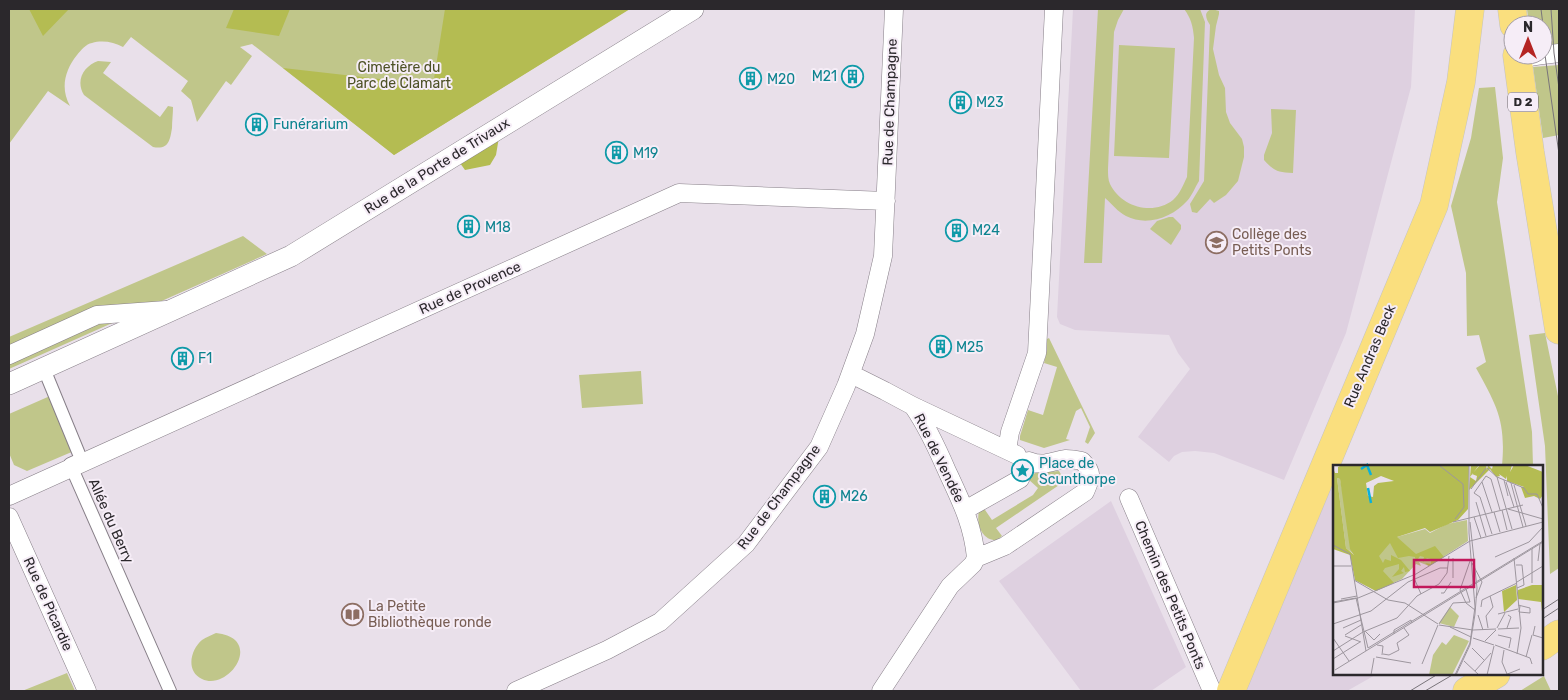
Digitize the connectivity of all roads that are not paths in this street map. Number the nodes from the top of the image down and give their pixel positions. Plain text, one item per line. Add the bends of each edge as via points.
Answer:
1 (693, 9) edge
2 (894, 9) edge
3 (1054, 9) edge
4 (1470, 9) edge
5 (1530, 65) edge
6 (886, 201) junction
7 (174, 310) junction
8 (1559, 330) edge
9 (9, 355) edge
10 (44, 369) junction
11 (850, 374) junction
12 (9, 384) edge
13 (913, 406) junction
14 (1007, 450) junction
15 (1029, 461) junction
16 (72, 468) junction
17 (9, 496) edge
18 (1129, 498) dead end
19 (965, 510) junction
20 (9, 517) edge
21 (976, 558) junction
22 (1559, 634) edge
23 (1543, 645) edge
24 (1494, 675) edge
25 (87, 691) edge
26 (170, 691) edge
27 (516, 691) edge
28 (881, 691) edge
29 (1212, 691) edge
30 (1231, 691) edge
31 (1467, 691) edge

1 - 7 street, Rue de la Porte de Trivaux via 296,253
2 - 6 street, Rue de Champagne
3 - 14 street via 1037,352
4 - 30 main road, Rue Andras Beck via 1462,82 1434,205
5 - 8 main road, D 2 via 1538,202
6 - 11 street, Rue de Champagne via 883,256 865,334
6 - 16 street, Rue de Provence via 679,193
7 - 9 street, Rue de la Porte de Trivaux via 97,315
7 - 10 street, Rue de la Porte de Trivaux
10 - 12 street, Rue de la Porte de Trivaux
10 - 16 street, Allée du Berry via 81,459 70,464
11 - 13 street, Rue de Vendée
11 - 27 street, Rue de Champagne via 819,447 746,544 660,622
13 - 14 street, Rue de Vendée
13 - 19 street, Rue de Vendée via 925,424
14 - 15 street, Rue de Vendée
15 - 19 street via 1020,479
15 - 21 street via 1049,464 1067,459 1082,461 1089,468 1091,478 1085,492 1005,546
16 - 17 street, Rue de Provence
16 - 26 street, Allée du Berry
18 - 29 street, Chemin des Petits Ponts
19 - 21 street via 974,538
20 - 25 street, Rue de Picardie
21 - 28 street via 950,586
22 - 23 main road
24 - 31 main road

